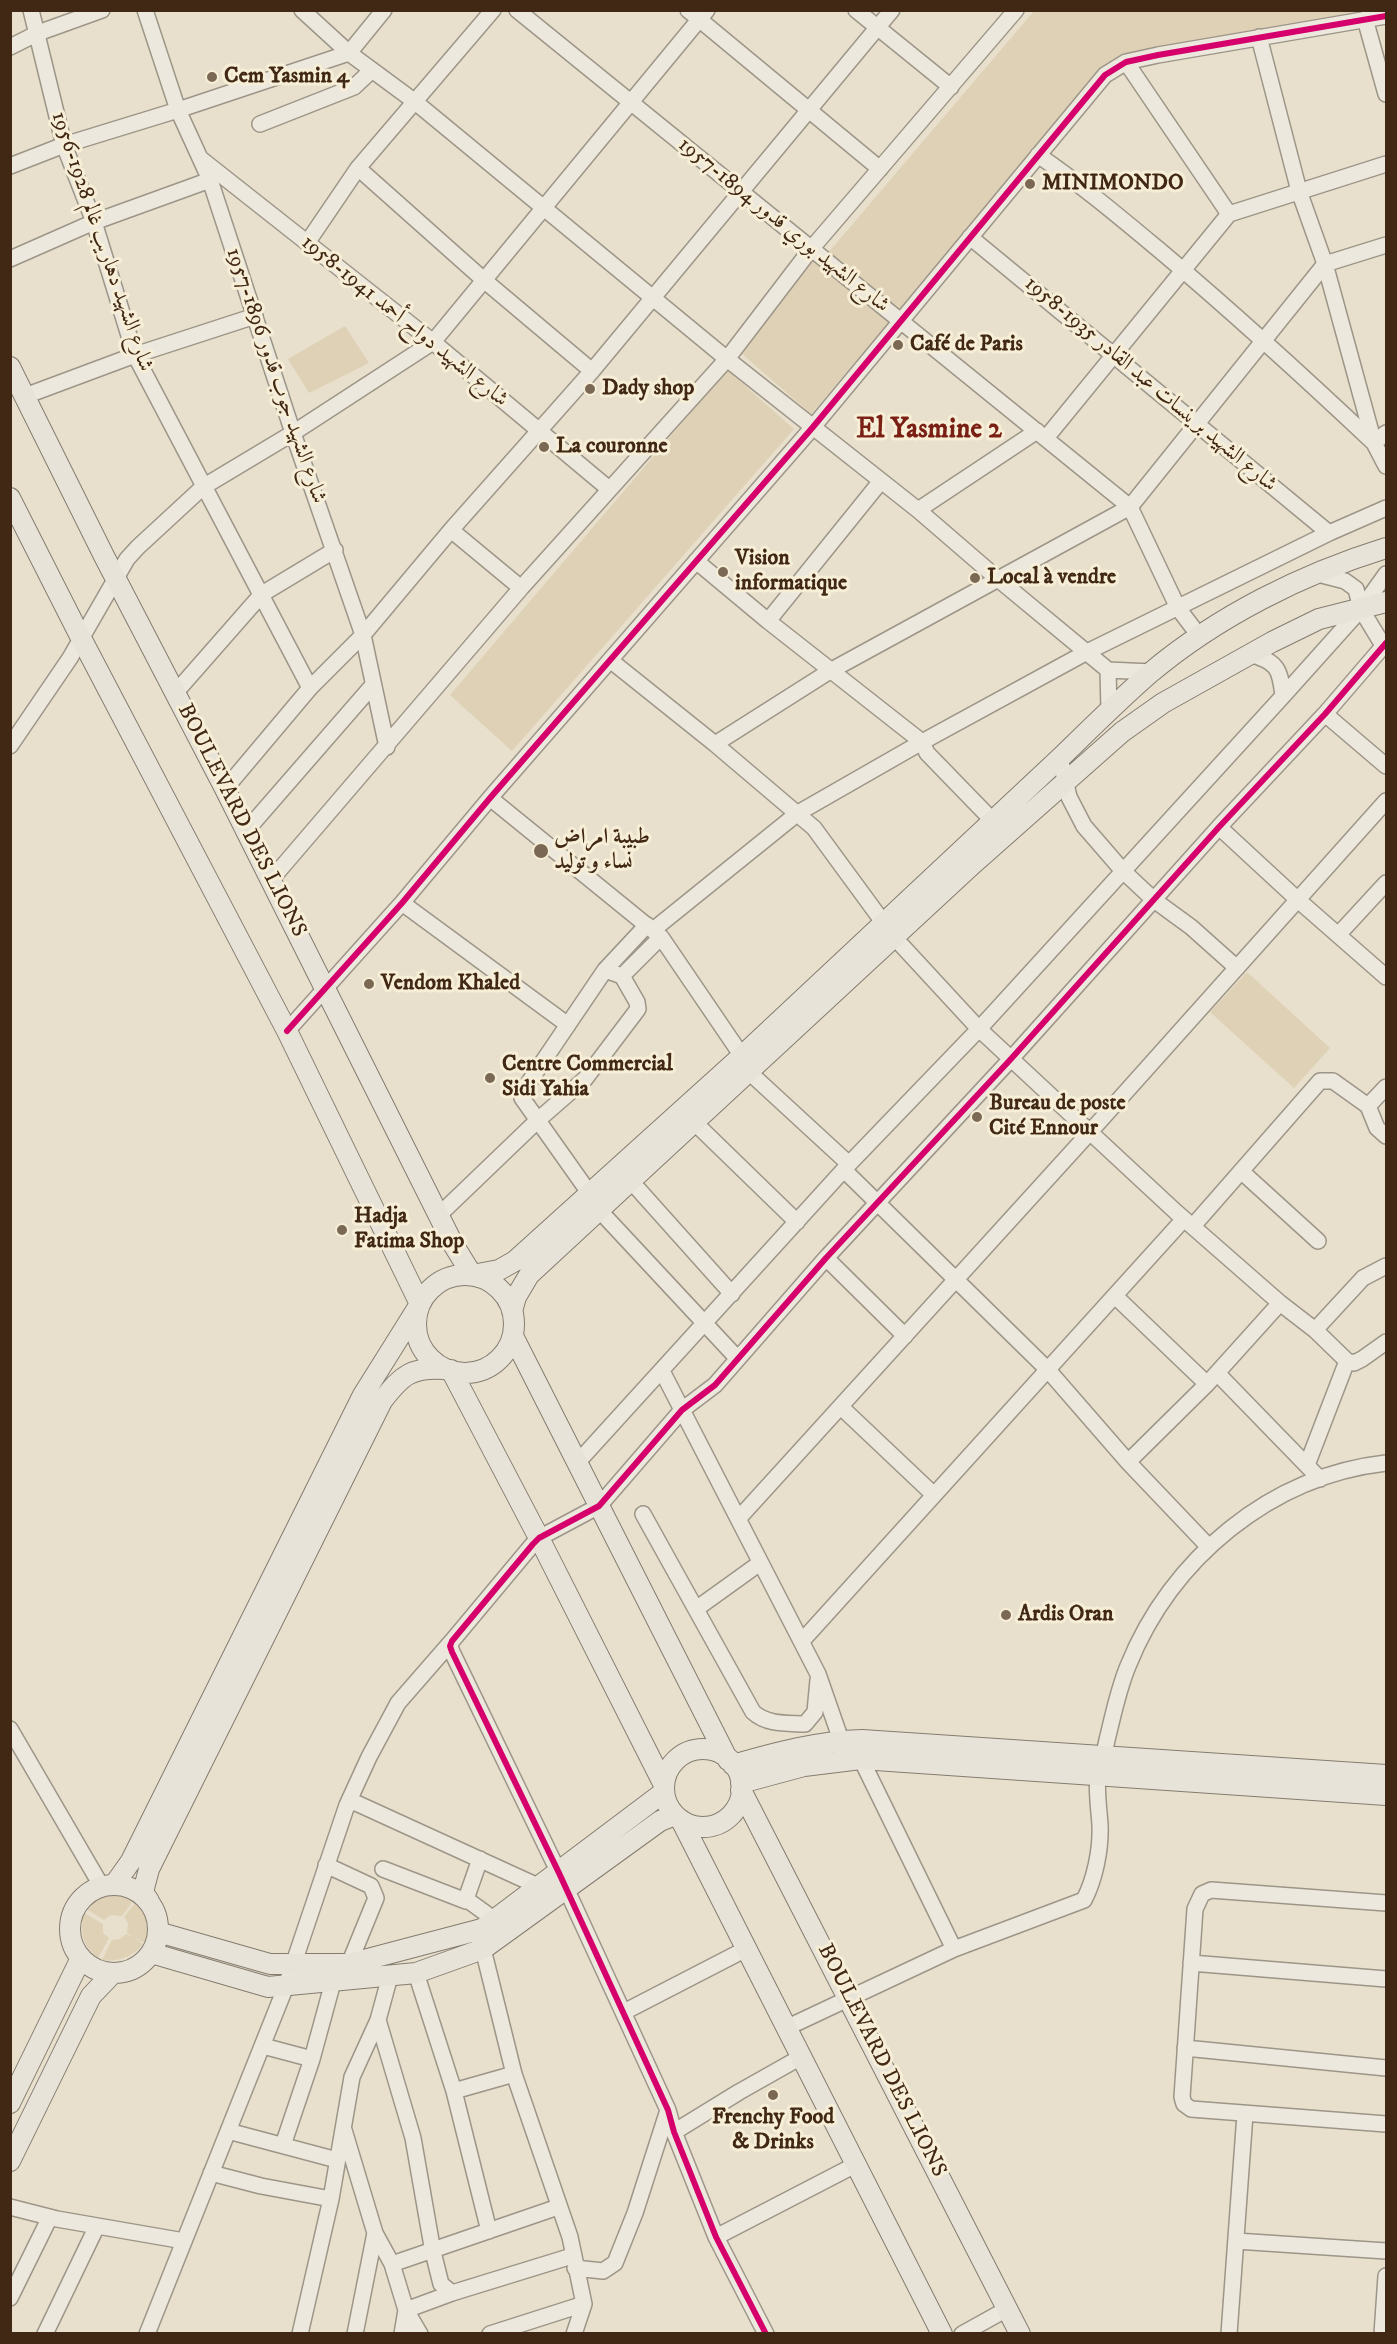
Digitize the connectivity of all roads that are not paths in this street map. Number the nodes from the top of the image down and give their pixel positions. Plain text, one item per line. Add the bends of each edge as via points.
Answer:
1 (31, 10) edge
2 (102, 10) edge
3 (145, 10) edge
4 (302, 10) edge
5 (384, 10) edge
6 (492, 10) edge
7 (517, 10) edge
8 (856, 10) edge
9 (892, 10) edge
10 (1016, 10) edge
11 (698, 14) edge
12 (1386, 16) edge
13 (1365, 19) junction
14 (878, 28) junction
15 (38, 33) junction
16 (1259, 37) junction
17 (10, 47) edge
18 (349, 53) junction
19 (1126, 62) junction
20 (372, 70) junction
21 (951, 87) junction
22 (1386, 94) edge
23 (414, 101) junction
24 (630, 102) junction
25 (178, 110) junction
26 (811, 110) junction
27 (260, 124) dead end
28 (64, 145) junction
29 (1038, 155) junction
30 (199, 156) junction
31 (1386, 164) edge
32 (10, 166) edge
33 (358, 168) junction
34 (880, 170) junction
35 (210, 180) junction
36 (741, 190) junction
37 (1299, 191) junction
38 (545, 207) junction
39 (1229, 214) junction
40 (94, 222) junction
41 (970, 237) junction
42 (307, 243) junction
43 (1386, 244) edge
44 (812, 249) junction
45 (10, 260) edge
46 (1325, 264) junction
47 (1184, 270) junction
48 (485, 281) junction
49 (652, 296) junction
50 (255, 316) junction
51 (900, 322) junction
52 (1264, 340) junction
53 (433, 342) junction
54 (135, 355) junction
55 (1115, 355) junction
56 (727, 359) junction
57 (10, 367) edge
58 (592, 371) junction
59 (25, 396) junction
60 (1197, 423) junction
61 (813, 427) junction
62 (538, 432) junction
63 (293, 433) junction
64 (1041, 434) junction
65 (1380, 438) edge
66 (1386, 466) edge
67 (881, 481) junction
68 (203, 487) junction
69 (609, 489) junction
70 (10, 498) edge
71 (1130, 507) junction
72 (1386, 508) edge
73 (918, 510) junction
74 (451, 530) junction
75 (1329, 533) junction
76 (1386, 548) edge
77 (335, 550) junction
78 (696, 561) junction
79 (1314, 573) junction
80 (1386, 574) edge
81 (117, 579) junction
82 (998, 579) junction
83 (521, 588) junction
84 (262, 594) junction
85 (1386, 602) edge
86 (1178, 608) junction
87 (1361, 609) junction
88 (768, 621) junction
89 (363, 635) junction
90 (1200, 637) junction
91 (81, 639) junction
92 (1385, 645) edge
93 (1087, 652) junction
94 (1250, 654) junction
95 (610, 660) junction
96 (830, 670) junction
97 (1108, 670) junction
98 (1152, 672) junction
99 (373, 685) junction
100 (310, 688) junction
101 (176, 692) junction
102 (1283, 696) junction
103 (1109, 710) junction
104 (1324, 714) junction
105 (922, 742) junction
106 (715, 744) junction
107 (10, 746) edge
108 (387, 747) junction
109 (1060, 758) junction
110 (1386, 766) edge
111 (1065, 781) junction
112 (225, 789) junction
113 (490, 798) junction
114 (1386, 801) edge
115 (798, 813) junction
116 (993, 821) junction
117 (1219, 827) junction
118 (246, 831) junction
119 (1123, 871) junction
120 (270, 881) junction
121 (1386, 883) edge
122 (1154, 900) junction
123 (1298, 900) junction
124 (402, 903) junction
125 (889, 930) junction
126 (654, 931) junction
127 (1338, 935) junction
128 (1237, 968) junction
129 (605, 970) junction
130 (622, 976) junction
131 (1386, 976) edge
132 (325, 988) junction
133 (568, 1025) junction
134 (979, 1029) junction
135 (287, 1031) junction
136 (1010, 1060) junction
137 (746, 1064) junction
138 (1386, 1087) edge
139 (1368, 1106) junction
140 (538, 1120) junction
141 (694, 1122) junction
142 (1090, 1132) junction
143 (1386, 1136) edge
144 (847, 1167) junction
145 (1241, 1172) junction
146 (630, 1180) junction
147 (594, 1202) junction
148 (876, 1203) junction
149 (439, 1215) junction
150 (797, 1222) junction
151 (1188, 1222) junction
152 (1318, 1241) dead end
153 (826, 1257) junction
154 (1386, 1266) edge
155 (472, 1275) junction
156 (957, 1279) junction
157 (732, 1294) junction
158 (1115, 1296) junction
159 (1280, 1303) junction
160 (420, 1304) junction
161 (512, 1311) junction
162 (706, 1323) junction
163 (1315, 1330) junction
164 (513, 1336) junction
165 (905, 1336) junction
166 (1386, 1342) edge
167 (737, 1358) junction
168 (1347, 1361) junction
169 (448, 1370) junction
170 (1048, 1370) junction
171 (662, 1371) junction
172 (1212, 1378) junction
173 (841, 1407) junction
174 (682, 1410) junction
175 (1128, 1462) junction
176 (577, 1463) junction
177 (1386, 1463) edge
178 (1307, 1466) junction
179 (1320, 1479) junction
180 (934, 1495) junction
181 (599, 1506) junction
182 (643, 1514) dead end
183 (739, 1518) junction
184 (539, 1538) junction
185 (1208, 1546) junction
186 (760, 1563) junction
187 (696, 1609) junction
188 (452, 1641) junction
189 (802, 1641) junction
190 (819, 1674) junction
191 (10, 1729) edge
192 (841, 1740) junction
193 (1104, 1756) junction
194 (861, 1759) junction
195 (736, 1774) junction
196 (1386, 1774) edge
197 (1098, 1776) junction
198 (664, 1789) junction
199 (1386, 1795) edge
200 (347, 1805) junction
201 (678, 1818) junction
202 (480, 1859) junction
203 (326, 1865) junction
204 (383, 1869) dead end
205 (563, 1882) junction
206 (108, 1886) junction
207 (540, 1887) junction
208 (148, 1901) junction
209 (466, 1901) junction
210 (1386, 1903) edge
211 (495, 1920) junction
212 (158, 1932) junction
213 (483, 1949) junction
214 (746, 1949) junction
215 (954, 1949) junction
216 (151, 1953) junction
217 (81, 1958) junction
218 (293, 1963) junction
219 (1191, 1963) junction
220 (349, 1964) junction
221 (113, 1973) junction
222 (416, 1973) junction
223 (390, 1976) junction
224 (1386, 1978) edge
225 (333, 1982) junction
226 (286, 1986) junction
227 (850, 1998) junction
228 (624, 2012) junction
229 (378, 2020) junction
230 (786, 2028) junction
231 (263, 2046) junction
232 (1185, 2048) junction
233 (801, 2057) junction
234 (312, 2059) junction
235 (1386, 2068) edge
236 (514, 2074) junction
237 (453, 2091) junction
238 (10, 2103) edge
239 (669, 2110) junction
240 (1245, 2114) junction
241 (1386, 2124) edge
242 (343, 2126) junction
243 (228, 2131) junction
244 (674, 2132) junction
245 (283, 2145) junction
246 (338, 2160) junction
247 (10, 2161) edge
248 (857, 2164) junction
249 (211, 2173) junction
250 (331, 2199) junction
251 (10, 2207) edge
252 (558, 2207) junction
253 (50, 2217) junction
254 (97, 2226) junction
255 (489, 2231) junction
256 (375, 2233) junction
257 (716, 2237) junction
258 (184, 2241) junction
259 (1236, 2241) junction
260 (1386, 2251) edge
261 (433, 2252) junction
262 (574, 2262) junction
263 (392, 2264) junction
264 (1386, 2276) edge
265 (452, 2293) junction
266 (10, 2298) edge
267 (584, 2304) junction
268 (1007, 2309) junction
269 (406, 2310) junction
270 (45, 2334) edge
271 (147, 2334) edge
272 (300, 2334) edge
273 (356, 2334) edge
274 (402, 2334) edge
275 (420, 2334) edge
276 (490, 2334) edge
277 (574, 2334) edge
278 (766, 2334) edge
279 (942, 2334) edge
280 (962, 2334) edge
281 (1020, 2334) edge
282 (1229, 2334) edge
283 (1382, 2334) edge

1 - 15 street, شارع الشهيد دهاريب غالم 1928-1956
2 - 15 street
3 - 25 street, شارع الشهيد جوب قدور 1896-1957
4 - 18 street
5 - 18 street
6 - 23 street
7 - 24 street, شارع الشهيد بوري قدور 1894-1957
8 - 14 street
9 - 14 street
10 - 21 street
11 - 24 street
11 - 26 street
12 - 13 street
13 - 16 street
13 - 22 street
14 - 21 street
14 - 26 street
15 - 17 street
15 - 28 street, شارع الشهيد دهاريب غالم 1928-1956
16 - 19 street
16 - 37 street
18 - 20 street
18 - 25 street
19 - 29 street via 1105,75
19 - 39 street
20 - 23 street
20 - 27 street via 354,87
21 - 34 street
23 - 33 street
23 - 38 street
24 - 36 street, شارع الشهيد بوري قدور 1894-1957
24 - 38 street
25 - 28 street
25 - 30 street, شارع الشهيد جوب قدور 1896-1957
26 - 34 street
26 - 36 street
28 - 32 street
28 - 40 street, شارع الشهيد دهاريب غالم 1928-1956
29 - 41 street
29 - 47 street via 1083,186
30 - 35 street, شارع الشهيد جوب قدور 1896-1957
30 - 42 street, شارع الشهيد دواح أحمد 1941-1958
31 - 37 street
33 - 42 street
33 - 48 street
34 - 44 street
35 - 40 street
35 - 50 street, شارع الشهيد جوب قدور 1896-1957
36 - 44 street, شارع الشهيد بوري قدور 1894-1957
36 - 49 street
37 - 39 street
37 - 46 street
38 - 48 street
38 - 49 street
39 - 47 street
40 - 45 street
40 - 54 street, شارع الشهيد دهاريب غالم 1928-1956
41 - 51 street
41 - 55 street, شارع الشهيد برينسات عبد القادر 1935-1958
42 - 53 street, شارع الشهيد دواح أحمد 1941-1958
43 - 46 street
44 - 51 street, شارع الشهيد بوري قدور 1894-1957
44 - 56 street
46 - 52 street
46 - 65 street
47 - 52 street
47 - 55 street
48 - 53 street
48 - 58 street
49 - 56 street
49 - 58 street
50 - 54 street
50 - 63 street, شارع الشهيد جوب قدور 1896-1957
51 - 61 street
51 - 64 street, شارع الشهيد بوري قدور 1894-1957
52 - 60 street
52 - 65 street
53 - 62 street, شارع الشهيد دواح أحمد 1941-1958
53 - 63 street
54 - 59 street
54 - 68 street, شارع الشهيد دهاريب غالم 1928-1956
55 - 60 street, شارع الشهيد برينسات عبد القادر 1935-1958
55 - 64 street
56 - 61 street
56 - 69 street
57 - 59 main road, BOULEVARD DES LIONS
58 - 62 street
59 - 81 main road, BOULEVARD DES LIONS
60 - 71 street
60 - 75 street, شارع الشهيد برينسات عبد القادر 1935-1958
61 - 67 street
61 - 78 street
62 - 69 street, شارع الشهيد دواح أحمد 1941-1958
62 - 74 street
63 - 68 street
63 - 77 street, شارع الشهيد جوب قدور 1896-1957
64 - 71 street, شارع الشهيد بوري قدور 1894-1957
64 - 73 street
65 - 66 street
67 - 73 street
67 - 88 street
68 - 81 street via 138,547
68 - 84 street, شارع الشهيد دهاريب غالم 1928-1956
69 - 83 street
70 - 91 main road
71 - 82 street
71 - 86 street, شارع الشهيد بوري قدور 1894-1957
72 - 75 street
73 - 82 street
74 - 83 street
74 - 89 street
75 - 86 street
76 - 79 main road
77 - 84 street
77 - 89 street, شارع الشهيد جوب قدور 1896-1957
78 - 88 street
78 - 95 street
79 - 87 street via 1351,584 1358,593
79 - 90 main road
80 - 87 street
81 - 91 street
81 - 101 main road, BOULEVARD DES LIONS
82 - 93 street
82 - 96 street
83 - 108 street
84 - 100 street, شارع الشهيد دهاريب غالم 1928-1956
84 - 101 street
85 - 87 main road
86 - 90 street, شارع الشهيد بوري قدور 1894-1957
86 - 93 street
87 - 92 street
87 - 94 main road via 1319,619
87 - 102 street
88 - 96 street
89 - 99 street, شارع الشهيد جوب قدور 1896-1957
89 - 100 street
90 - 98 main road
91 - 107 street
91 - 135 main road
92 - 104 street
93 - 97 street
93 - 105 street
94 - 102 street via 1274,663
94 - 111 main road via 1139,719
95 - 106 street
95 - 113 street
96 - 105 street
96 - 106 street
97 - 98 street
97 - 103 street
98 - 103 main road
99 - 108 street, شارع الشهيد جوب قدور 1896-1957
99 - 118 street
100 - 112 street
101 - 112 main road, BOULEVARD DES LIONS
102 - 119 street
103 - 109 main road
104 - 110 street
104 - 117 street
105 - 115 street
105 - 116 street via 927,753
106 - 115 street
108 - 120 street
109 - 111 street
109 - 116 main road
111 - 119 street via 1084,826
111 - 125 main road
112 - 118 main road, BOULEVARD DES LIONS
113 - 124 street
113 - 126 street
114 - 123 street
115 - 125 street via 814,828
115 - 126 street
116 - 125 main road
117 - 122 street
117 - 123 street
118 - 120 main road, BOULEVARD DES LIONS
119 - 122 street
119 - 134 street
120 - 132 main road, BOULEVARD DES LIONS
121 - 127 street
122 - 128 street
122 - 136 street
123 - 127 street
123 - 128 street
124 - 132 street
124 - 133 street
125 - 134 street
125 - 137 main road
126 - 129 street
126 - 130 street
126 - 137 street
127 - 131 street
128 - 142 street
129 - 130 street
129 - 133 street
130 - 140 street via 638,1009 585,1079
132 - 135 street
132 - 149 main road, BOULEVARD DES LIONS
133 - 140 street via 523,1091 522,1098
134 - 136 street
134 - 144 street
135 - 160 main road
136 - 142 street
136 - 148 street
137 - 141 main road
137 - 144 street
137 - 147 main road
138 - 139 street
139 - 143 street via 1377,1128
139 - 145 street via 1334,1081 1320,1081
140 - 147 street
140 - 149 street
141 - 146 main road
141 - 150 street
142 - 151 street
142 - 156 street
144 - 148 street
144 - 150 street
145 - 151 street
145 - 152 street
146 - 147 main road
146 - 157 street
147 - 155 main road via 515,1261 499,1270
147 - 161 main road via 529,1275
147 - 162 street
148 - 153 street
148 - 156 street
149 - 155 main road, BOULEVARD DES LIONS
150 - 157 street
151 - 158 street
151 - 159 street
153 - 165 street
153 - 167 street
154 - 163 street via 1363,1278
155 - 160 main road via 441,1281
155 - 161 main road via 497,1287
156 - 165 street
156 - 170 street
157 - 162 street
158 - 170 street
158 - 172 street
159 - 163 street
159 - 172 street
160 - 169 main road via 416,1314 417,1336 427,1356
160 - 206 main road via 363,1395 131,1861
161 - 164 main road
162 - 167 street
162 - 171 street
163 - 168 street
164 - 169 main road via 493,1364 471,1373
164 - 176 main road, BOULEVARD DES LIONS
165 - 173 street
166 - 168 street via 1354,1363
167 - 174 street via 715,1385
168 - 178 street
169 - 184 main road
169 - 208 main road via 424,1368 405,1375 382,1401 149,1869 143,1892
170 - 175 street
170 - 180 street
171 - 174 street
171 - 176 street
172 - 175 street
172 - 178 street
173 - 180 street
173 - 183 street
174 - 181 street
174 - 183 street
175 - 185 street
176 - 181 main road, BOULEVARD DES LIONS
177 - 179 street
178 - 179 street
179 - 185 street via 1254,1511
180 - 189 street
181 - 184 street
181 - 195 main road, BOULEVARD DES LIONS
182 - 187 street
183 - 186 street
184 - 188 street
184 - 198 main road
185 - 193 street via 1166,1597 1143,1634 1127,1668
186 - 187 street
186 - 189 street
187 - 190 street via 759,1718 805,1724 815,1712
188 - 200 street via 398,1703
188 - 205 street via 452,1652
189 - 190 street
190 - 192 street
191 - 206 street
192 - 193 main road
192 - 195 main road via 775,1754
193 - 196 main road
193 - 197 street
194 - 195 main road
194 - 197 main road
194 - 215 street
195 - 198 main road via 709,1750 688,1752 671,1765
195 - 201 main road via 734,1811 717,1825 694,1826
195 - 227 main road, BOULEVARD DES LIONS
197 - 199 main road
197 - 215 street via 1100,1830 1092,1884 1084,1900
198 - 201 main road via 668,1805
198 - 205 main road
200 - 202 street via 354,1802
200 - 203 street
201 - 205 main road via 660,1821
201 - 214 main road
202 - 207 street
202 - 209 street
203 - 218 street
203 - 220 street via 371,1886 375,1892
204 - 209 street
205 - 207 main road
205 - 213 main road
205 - 228 street
206 - 208 main road via 127,1887
206 - 217 main road via 86,1896 74,1910 71,1935
207 - 211 main road
208 - 212 main road
209 - 211 street
210 - 219 street via 1210,1890 1202,1894 1195,1909
211 - 220 main road via 482,1929
212 - 216 main road
212 - 218 main road via 270,1964
213 - 222 main road
213 - 236 street
214 - 228 street
214 - 230 main road
215 - 227 street
216 - 221 main road via 135,1968
216 - 226 main road via 268,1988
217 - 221 main road via 90,1966
217 - 238 main road
218 - 220 main road
218 - 226 street
219 - 224 street
219 - 232 street
221 - 247 main road via 91,1996
222 - 223 main road
222 - 237 street
223 - 225 main road
223 - 229 street
225 - 226 main road
225 - 234 street
226 - 231 street
227 - 230 street
227 - 268 main road, BOULEVARD DES LIONS
228 - 239 street
229 - 242 street via 352,2077
229 - 261 street via 413,2138
230 - 233 main road
231 - 234 street
231 - 243 street
232 - 235 street
232 - 240 street via 1184,2104 1191,2109
233 - 244 street
233 - 248 main road
234 - 245 street
236 - 237 street
236 - 252 street
237 - 255 street
239 - 244 street
239 - 262 street via 615,2263 603,2271
240 - 241 street
240 - 259 street
242 - 246 street
242 - 256 street
243 - 245 street
243 - 249 street
244 - 257 street
245 - 246 street
246 - 250 street
248 - 257 street
248 - 279 main road
249 - 250 street
249 - 258 street
250 - 272 street
251 - 253 street
252 - 255 street
252 - 262 street
253 - 254 street
253 - 266 street
254 - 258 street
254 - 270 street
255 - 261 street
256 - 263 street
256 - 273 street
257 - 278 street
258 - 271 street
259 - 260 street
259 - 282 street
261 - 263 street
261 - 265 street via 441,2284
262 - 265 street
262 - 267 street
263 - 269 street
264 - 283 street
265 - 269 street
267 - 276 street
267 - 277 street
268 - 280 street
268 - 281 main road, BOULEVARD DES LIONS
269 - 274 street
269 - 275 street

